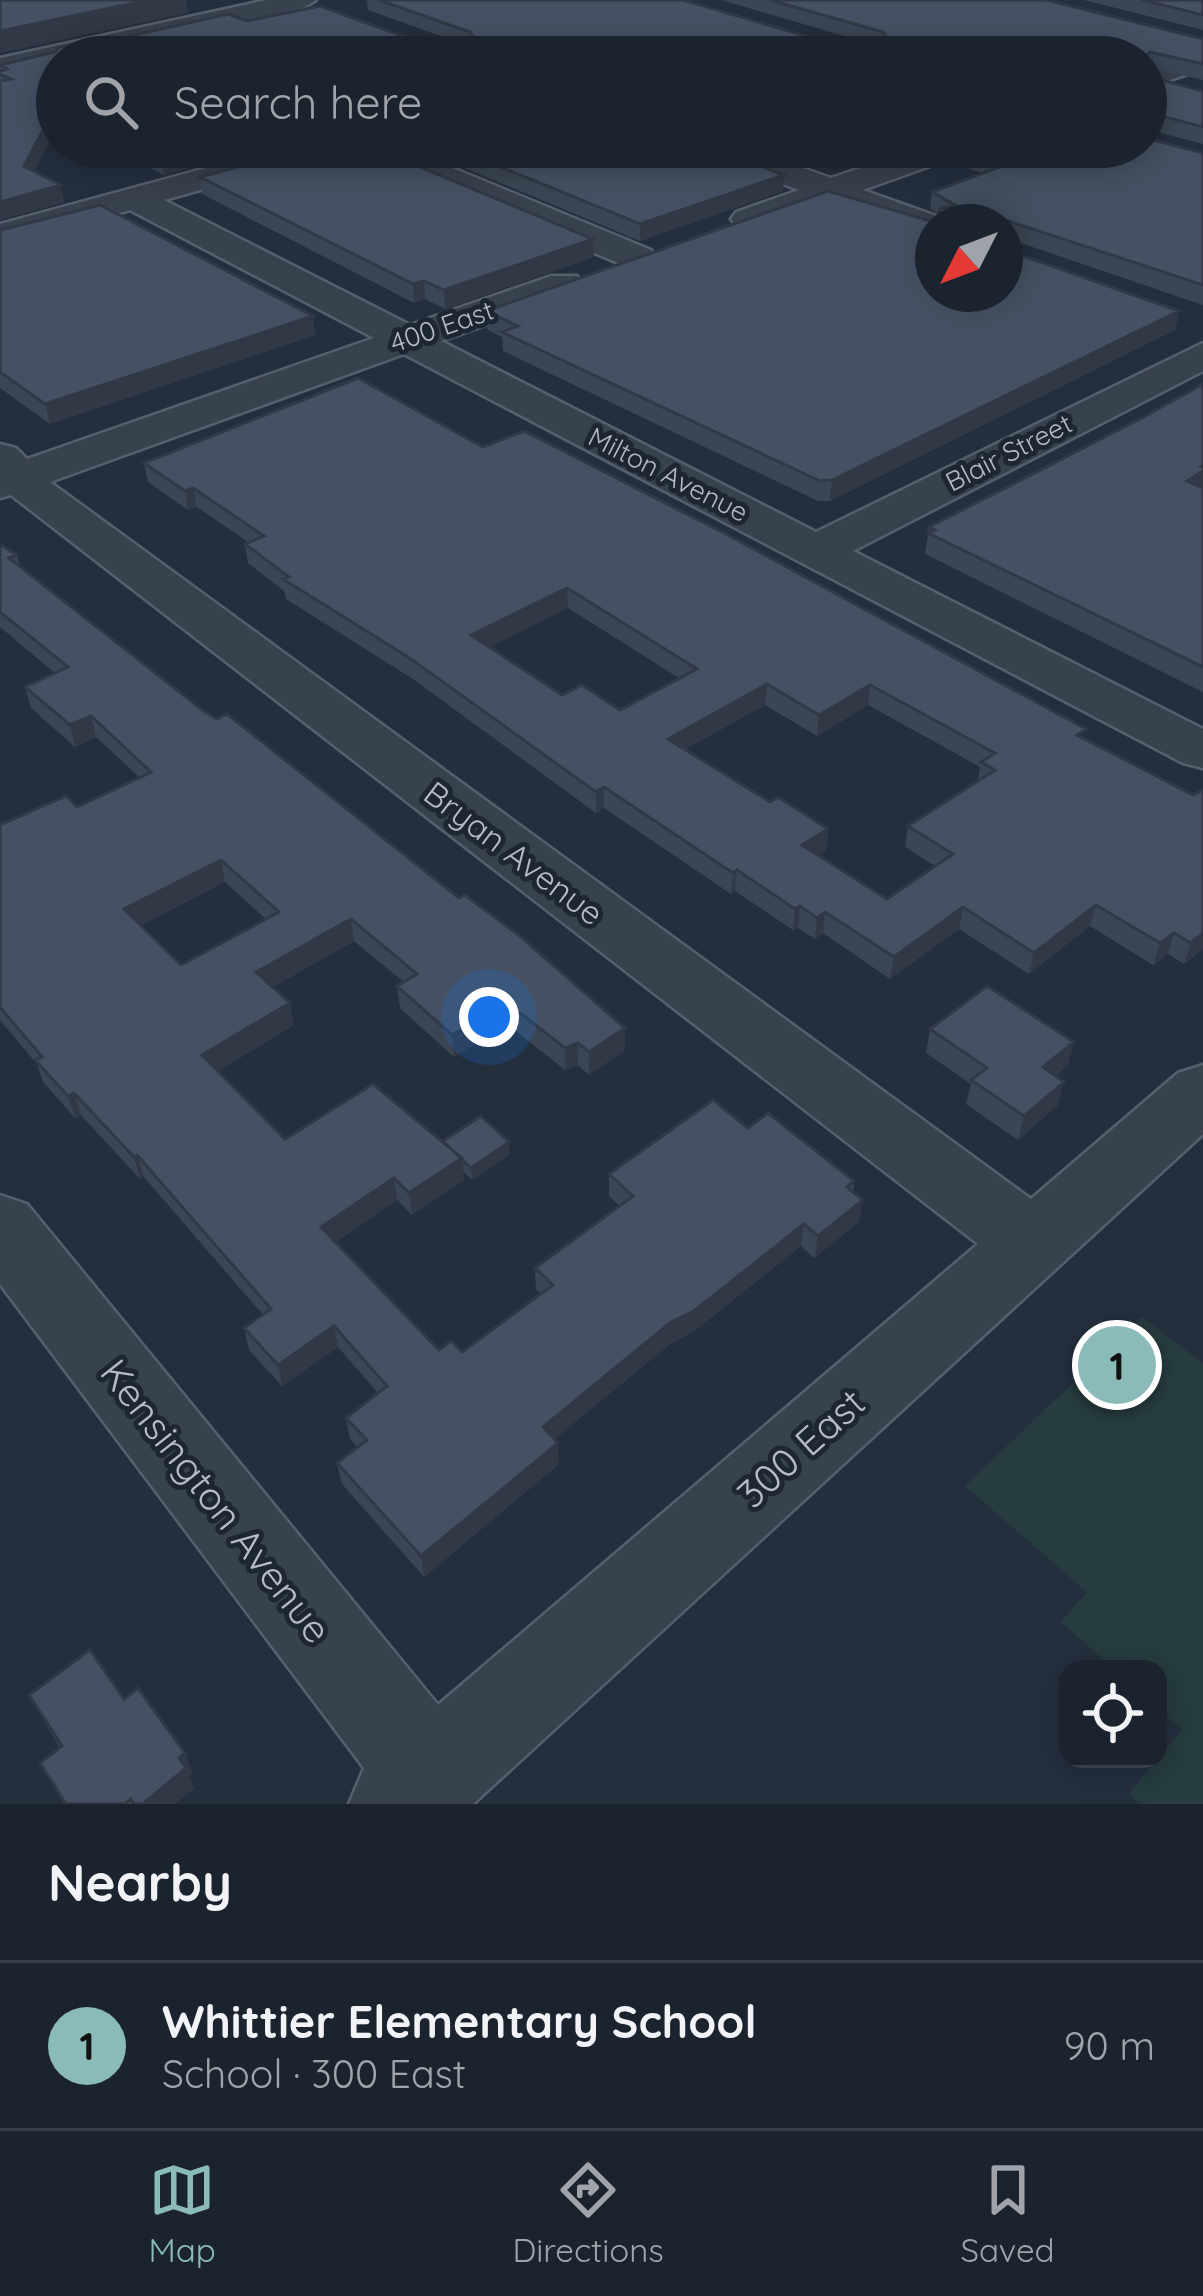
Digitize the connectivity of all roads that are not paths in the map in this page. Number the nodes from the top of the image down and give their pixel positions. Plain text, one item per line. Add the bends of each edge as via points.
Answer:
1 (309, 2) edge
2 (147, 36) edge
3 (36, 59) edge
4 (1203, 59) edge
5 (0, 67) edge
6 (1167, 72) edge
7 (1167, 84) edge
8 (1203, 94) edge
9 (243, 168) edge
10 (431, 168) edge
11 (770, 168) edge
12 (894, 168) edge
13 (832, 190) junction
14 (134, 198) junction
15 (915, 220) edge
16 (712, 232) edge
17 (0, 235) edge
18 (407, 340) junction
19 (1203, 355) edge
20 (7, 472) edge
21 (816, 551) junction
22 (1203, 751) edge
23 (1203, 1092) edge
24 (0, 1226) edge
25 (1034, 1243) junction
26 (416, 1790) edge

1 - 2 street
3 - 5 street
4 - 6 street
7 - 8 street
9 - 14 street
10 - 18 street, 400 East via 657,252
11 - 13 street
12 - 13 street
13 - 15 street
13 - 16 street
14 - 17 street
14 - 18 street, Milton Avenue
18 - 20 street, 400 East
18 - 21 street, Milton Avenue
19 - 21 street, Blair Street
20 - 25 street, Bryan Avenue
21 - 22 street, Milton Avenue
23 - 25 street, 300 East
24 - 26 street, Kensington Avenue
25 - 26 street, 300 East

